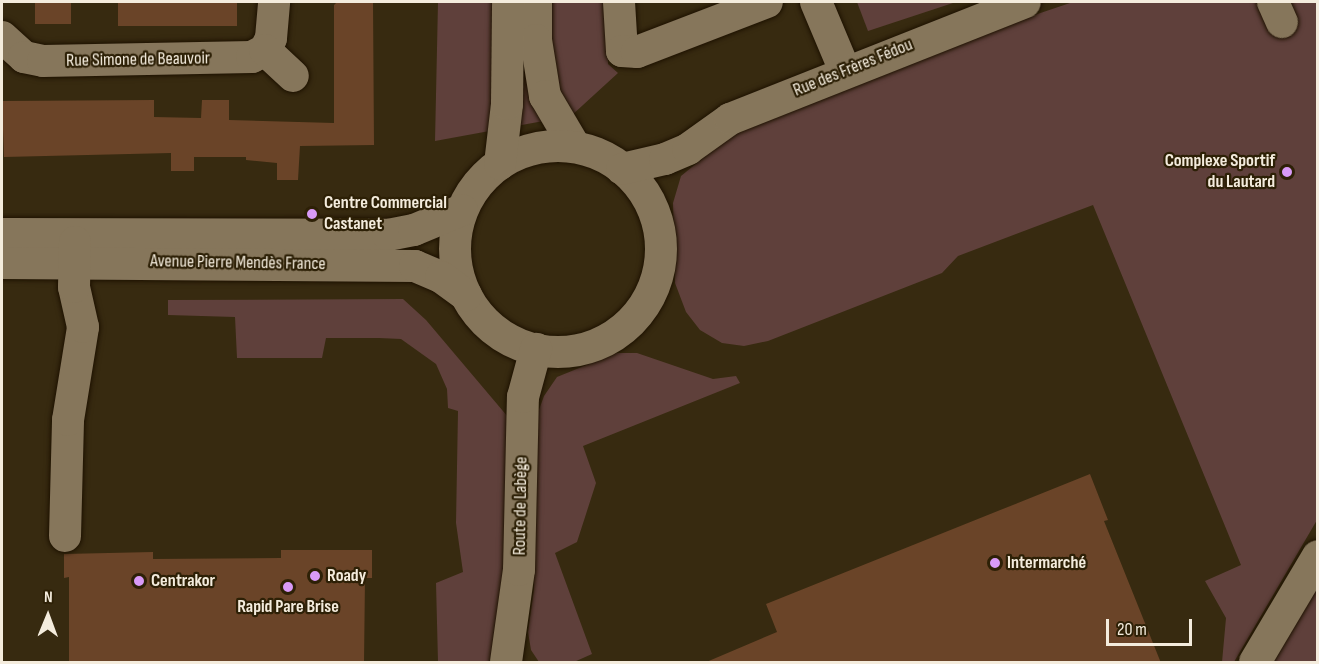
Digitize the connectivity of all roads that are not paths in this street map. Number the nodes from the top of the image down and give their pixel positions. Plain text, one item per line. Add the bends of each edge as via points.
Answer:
1 (274, 2) edge
2 (508, 2) edge
3 (536, 2) edge
4 (619, 2) edge
5 (767, 2) edge
6 (816, 2) edge
7 (1025, 2) edge
8 (5, 46) edge
9 (265, 50) junction
10 (845, 71) junction
11 (292, 76) dead end
12 (575, 147) junction
13 (688, 149) junction
14 (500, 164) junction
15 (621, 169) junction
16 (649, 200) junction
17 (462, 210) junction
18 (75, 233) junction
19 (2, 234) edge
20 (2, 263) edge
21 (76, 264) junction
22 (466, 295) junction
23 (536, 349) junction
24 (65, 536) dead end
25 (1317, 556) edge
26 (506, 663) edge
27 (1255, 663) edge

1 - 9 street via 271,38
2 - 14 street via 507,104
3 - 12 street via 536,40 545,96
4 - 5 street via 622,51 638,52
6 - 10 street
7 - 10 street, Rue des Frères Fédou
8 - 9 street, Rue Simone de Beauvoir via 43,61 235,60
9 - 11 street
10 - 13 street, Rue des Frères Fédou via 730,119
12 - 14 street via 529,149
12 - 15 street via 605,157
13 - 15 street, Rue des Frères Fédou via 665,159
13 - 16 street, Rue des Frères Fédou
14 - 17 street via 473,189
15 - 16 street
16 - 23 street via 660,232 660,265 650,297 629,323 602,342 569,351
17 - 18 street, Avenue Pierre Mendès France via 414,230 388,235
17 - 22 street via 455,238 456,267
18 - 19 street, Avenue Pierre Mendès France
18 - 21 street
20 - 21 street, Avenue Pierre Mendès France
21 - 22 street, Avenue Pierre Mendès France via 138,261 415,266 441,277
21 - 24 street via 74,287 83,327 68,420
22 - 23 street via 483,320 507,339
23 - 26 street, Route de Labège via 523,397 519,570
25 - 27 street

